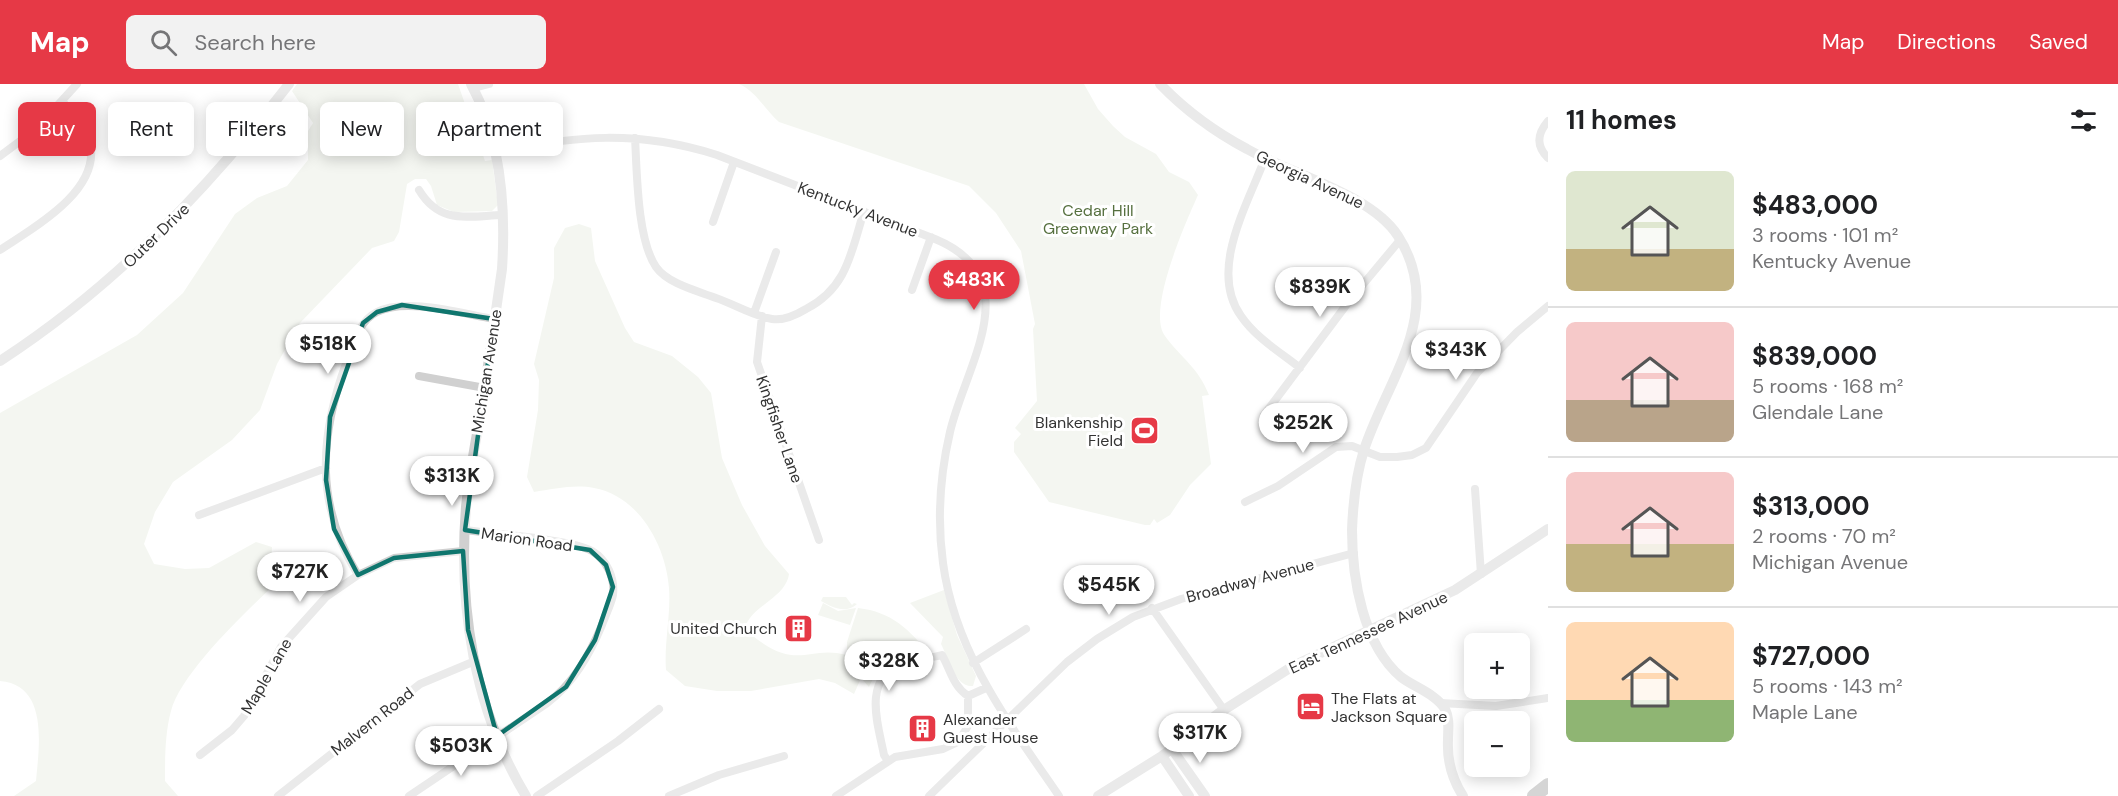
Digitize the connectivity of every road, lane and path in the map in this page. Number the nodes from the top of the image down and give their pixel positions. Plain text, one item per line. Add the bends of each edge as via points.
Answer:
1 (77, 84) edge
2 (288, 84) edge
3 (489, 84) edge
4 (1160, 84) edge
5 (473, 86) edge
6 (62, 100) junction
7 (478, 102) edge
8 (1548, 121) edge
9 (635, 138) junction
10 (563, 139) edge
11 (0, 156) edge
12 (495, 156) edge
13 (1265, 158) junction
14 (1547, 158) edge
15 (734, 162) junction
16 (419, 190) dead end
17 (864, 211) junction
18 (503, 215) junction
19 (713, 222) dead end
20 (931, 237) junction
21 (1400, 240) junction
22 (0, 250) edge
23 (776, 252) dead end
24 (912, 290) dead end
25 (1548, 306) edge
26 (758, 314) junction
27 (494, 319) junction
28 (0, 361) edge
29 (1300, 368) junction
30 (419, 376) dead end
31 (485, 388) junction
32 (1264, 415) dead end
33 (1364, 450) junction
34 (326, 468) junction
35 (1475, 489) dead end
36 (1245, 502) dead end
37 (199, 515) dead end
38 (1548, 529) edge
39 (465, 530) junction
40 (819, 540) dead end
41 (463, 551) junction
42 (1354, 553) junction
43 (1481, 574) junction
44 (358, 575) junction
45 (1152, 608) junction
46 (1026, 629) dead end
47 (1370, 629) junction
48 (475, 661) junction
49 (973, 663) junction
50 (986, 687) junction
51 (968, 696) junction
52 (1548, 698) edge
53 (1440, 703) junction
54 (659, 709) dead end
55 (1224, 710) junction
56 (1008, 721) junction
57 (497, 736) junction
58 (1172, 749) junction
59 (200, 755) dead end
60 (784, 756) dead end
61 (1162, 756) junction
62 (888, 761) junction
63 (1185, 768) junction
64 (1175, 776) junction
65 (1548, 785) edge
66 (278, 796) edge
67 (409, 796) edge
68 (526, 796) edge
69 (537, 796) edge
70 (669, 796) edge
71 (836, 796) edge
72 (929, 796) edge
73 (1059, 796) edge
74 (1098, 796) edge
75 (1189, 796) edge
76 (1205, 796) edge
77 (1463, 796) edge
78 (1534, 796) edge

1 - 6 street
2 - 28 street, Outer Drive via 234,154 150,243 63,316
3 - 5 street
4 - 13 street, Georgia Avenue via 1206,124
5 - 7 street, Michigan Avenue
6 - 11 street via 35,130
6 - 22 street via 90,143 85,176 65,203
8 - 14 street via 1539,137
9 - 10 street, Kentucky Avenue
9 - 15 street, Kentucky Avenue via 692,147
9 - 26 street via 640,211 656,266 663,275
12 - 18 street, Michigan Avenue
13 - 21 street, Georgia Avenue via 1368,207
13 - 29 street via 1232,247 1230,294 1249,326
15 - 17 street, Kentucky Avenue
15 - 19 street
16 - 18 street via 442,214
17 - 20 street, Kentucky Avenue
17 - 26 street via 843,274 830,295 782,319
18 - 27 street, Michigan Avenue via 502,269
20 - 24 street
20 - 49 street, Kentucky Avenue via 958,251 970,263 981,281 987,304 984,332 948,438 940,506 940,539 948,589
21 - 29 street
21 - 33 street, Georgia Avenue via 1413,276 1412,333 1402,366
23 - 26 street, Kingfisher Lane
25 - 33 street via 1477,373 1428,446 1412,455 1397,457 1380,457
26 - 40 street, Kingfisher Lane via 757,362
27 - 31 street, Michigan Avenue
27 - 34 street via 402,305 370,316 357,334 337,389 330,417
29 - 32 street
30 - 31 street
31 - 39 street, Michigan Avenue
33 - 36 street via 1336,447 1278,486
33 - 42 street, Georgia Avenue via 1354,501
34 - 37 street
34 - 44 street via 334,529
35 - 43 street
38 - 43 street, East Tennessee Avenue
39 - 41 street, Michigan Avenue
39 - 57 street, Marion Road via 590,550 601,558 611,577 613,596 579,670 556,696
41 - 44 street, Maple Lane via 394,558
41 - 48 street, Michigan Avenue via 464,599
42 - 45 street, Broadway Avenue
42 - 47 street, Georgia Avenue via 1358,590
43 - 47 street, East Tennessee Avenue via 1420,608
44 - 59 street, Maple Lane via 326,597 300,623 276,654 244,716
45 - 55 street
45 - 56 street, Broadway Avenue via 1080,651
46 - 49 street
47 - 53 street, Georgia Avenue via 1379,650 1400,676
47 - 55 street, East Tennessee Avenue via 1293,666
48 - 57 street, Michigan Avenue
48 - 66 street, Malvern Road via 420,684
49 - 50 street, Kentucky Avenue
50 - 51 street
50 - 56 street, Kentucky Avenue
51 - 62 street via 968,726 958,742
51 - 62 street via 957,687 942,656 899,664 880,681 874,701
52 - 53 street via 1496,706
53 - 77 street via 1448,716 1450,764
54 - 69 street
55 - 58 street, East Tennessee Avenue
56 - 72 street, Broadway Avenue
56 - 73 street, Kentucky Avenue
57 - 67 street
57 - 68 street, Michigan Avenue
58 - 61 street, East Tennessee Avenue
58 - 63 street
60 - 70 street via 719,775
61 - 64 street
61 - 74 street, East Tennessee Avenue
62 - 71 street
63 - 64 street
63 - 76 street
64 - 75 street
65 - 78 highway

